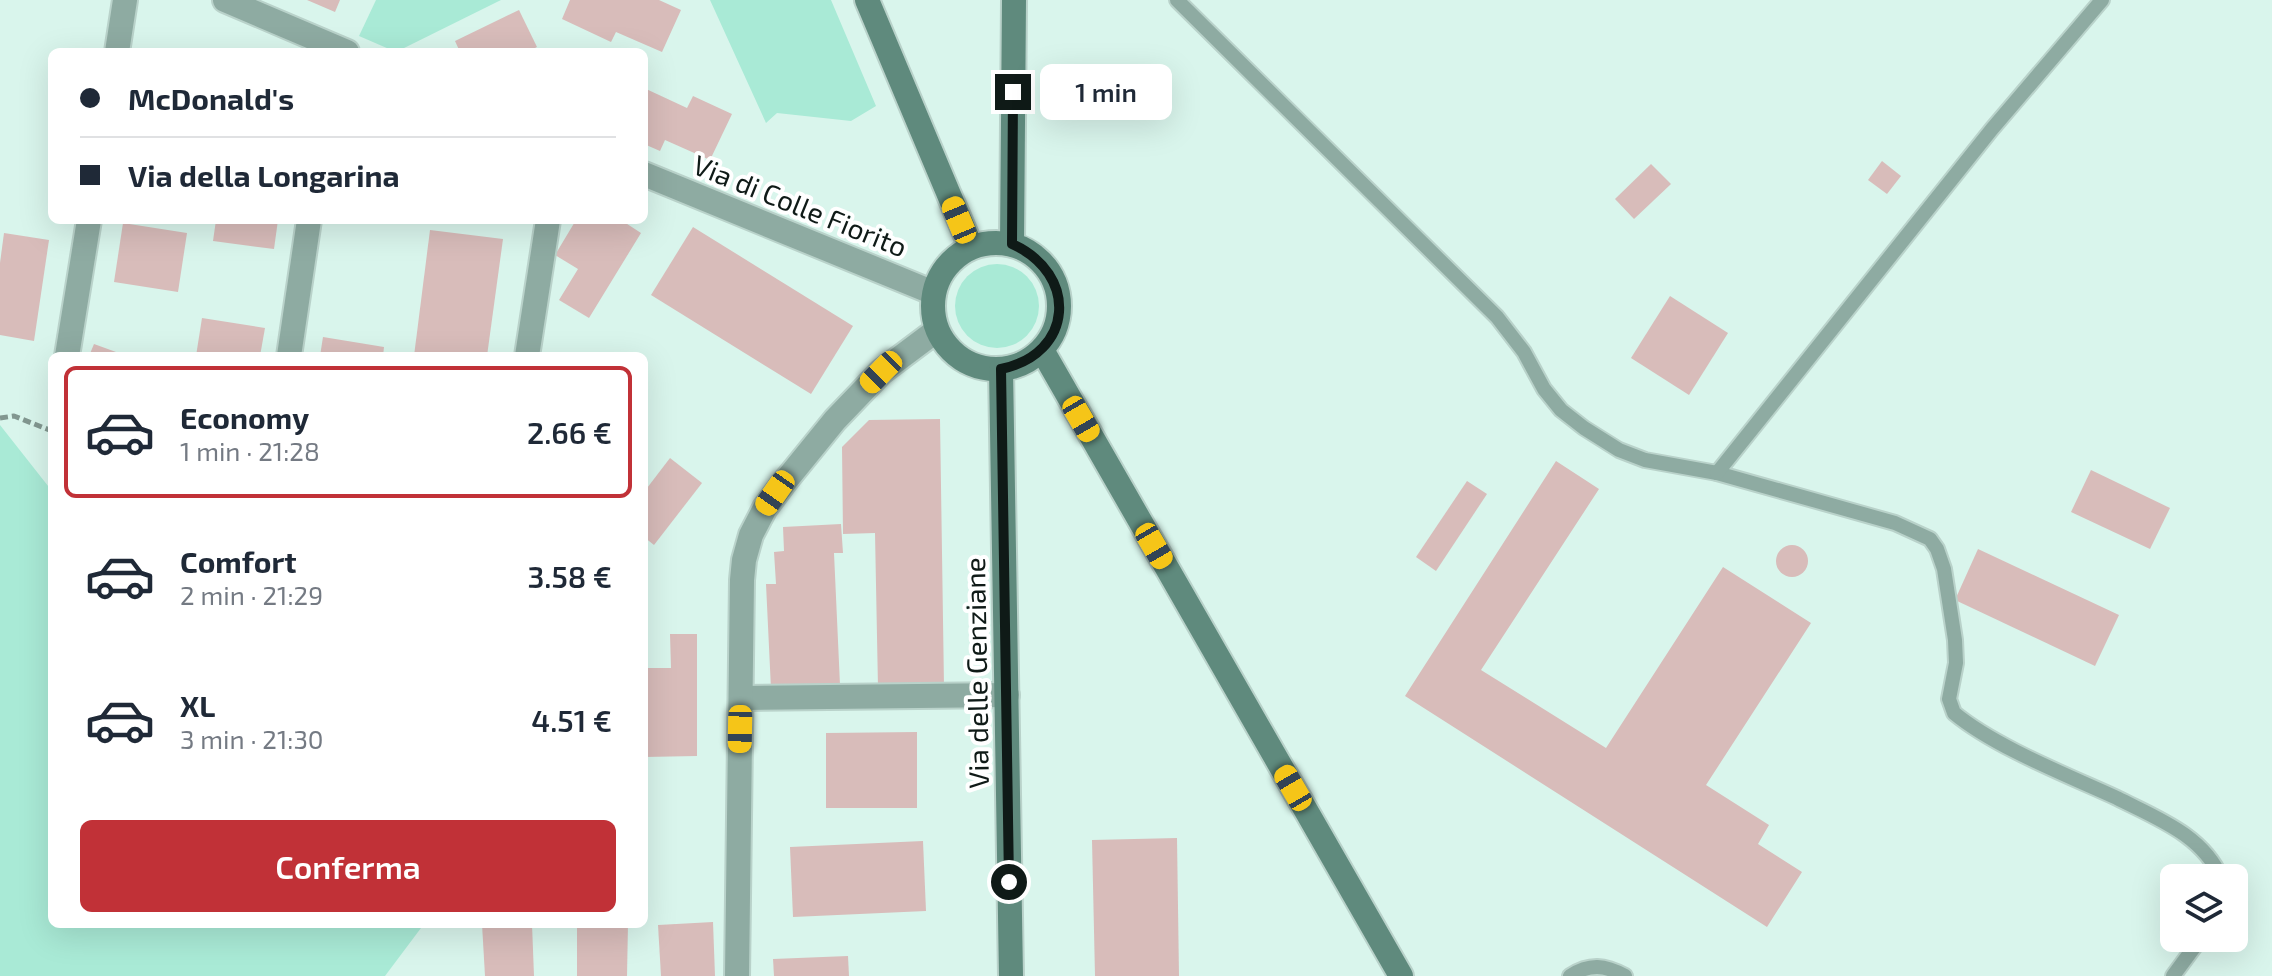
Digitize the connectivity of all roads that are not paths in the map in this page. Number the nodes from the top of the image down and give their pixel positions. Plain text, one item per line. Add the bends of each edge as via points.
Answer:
1 (125, 0) edge
2 (225, 0) edge
3 (867, 0) edge
4 (1014, 0) edge
5 (1177, 0) edge
6 (2102, 0) edge
7 (118, 48) edge
8 (334, 48) edge
9 (648, 176) edge
10 (88, 224) edge
11 (308, 224) edge
12 (547, 224) edge
13 (1012, 244) junction
14 (971, 247) junction
15 (934, 293) junction
16 (937, 330) junction
17 (1042, 350) junction
18 (68, 352) edge
19 (290, 352) edge
20 (528, 352) edge
21 (1001, 369) junction
22 (1717, 473) junction
23 (1007, 695) junction
24 (741, 698) junction
25 (2214, 864) edge
26 (2191, 952) edge
27 (737, 976) edge
28 (1011, 976) edge
29 (1401, 976) edge
30 (1570, 976) edge
31 (1625, 976) edge
32 (2173, 976) edge

1 - 7 street
2 - 8 street
3 - 14 street
4 - 13 street
5 - 22 lane via 1497,317 1561,410 1630,455
6 - 22 lane
9 - 15 street, Via di Colle Fiorito
10 - 18 street
11 - 19 street
12 - 20 street
13 - 14 street
13 - 17 street via 1032,253 1048,269 1057,289 1054,332
14 - 15 street via 941,274
15 - 16 street
16 - 21 street via 963,360
16 - 24 street via 856,396 757,521 744,560
17 - 21 street via 1030,360
17 - 29 street
21 - 23 street, Via delle Genziane
22 - 25 lane via 1895,523 1930,539 1941,559 1955,640 1949,699 1954,713 2000,742 2176,829
23 - 24 street
23 - 28 street, Via delle Genziane
24 - 27 street
26 - 32 lane
30 - 31 lane via 1599,965

